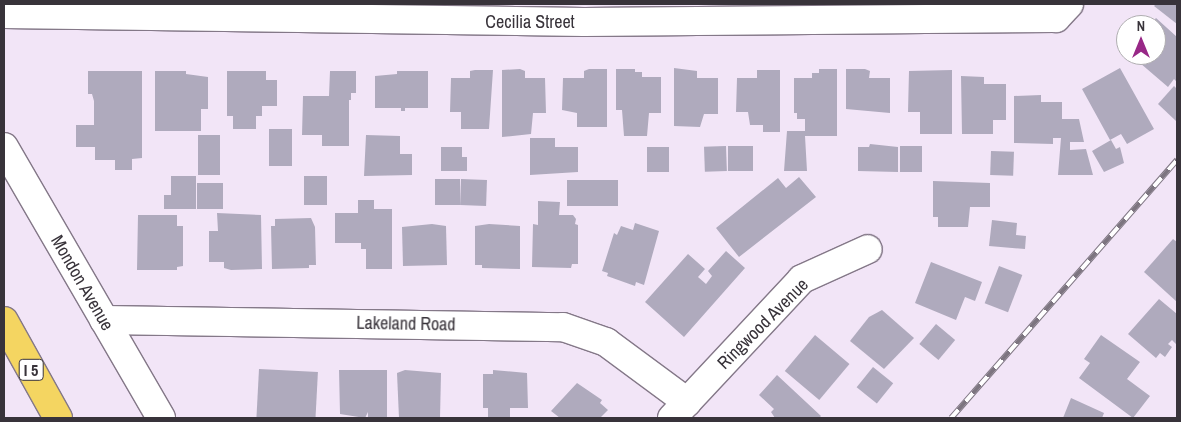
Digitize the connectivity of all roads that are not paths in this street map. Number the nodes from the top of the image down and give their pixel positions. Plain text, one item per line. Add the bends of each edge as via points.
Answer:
1 (1063, 11) edge
2 (271, 12) edge
3 (584, 13) edge
4 (4, 14) edge
5 (4, 146) edge
6 (868, 249) dead end
7 (104, 320) junction
8 (4, 322) edge
9 (679, 410) edge
10 (58, 418) edge
11 (161, 418) edge

1 - 3 street, Cecilia Street
2 - 3 street, Cecilia Street
2 - 4 street, Cecilia Street
5 - 7 street, Mondon Avenue
6 - 9 street, Ringwood Avenue via 802,279
7 - 9 street, Lakeland Road via 563,326 606,342
7 - 11 street, Mondon Avenue
8 - 10 highway, I 5

